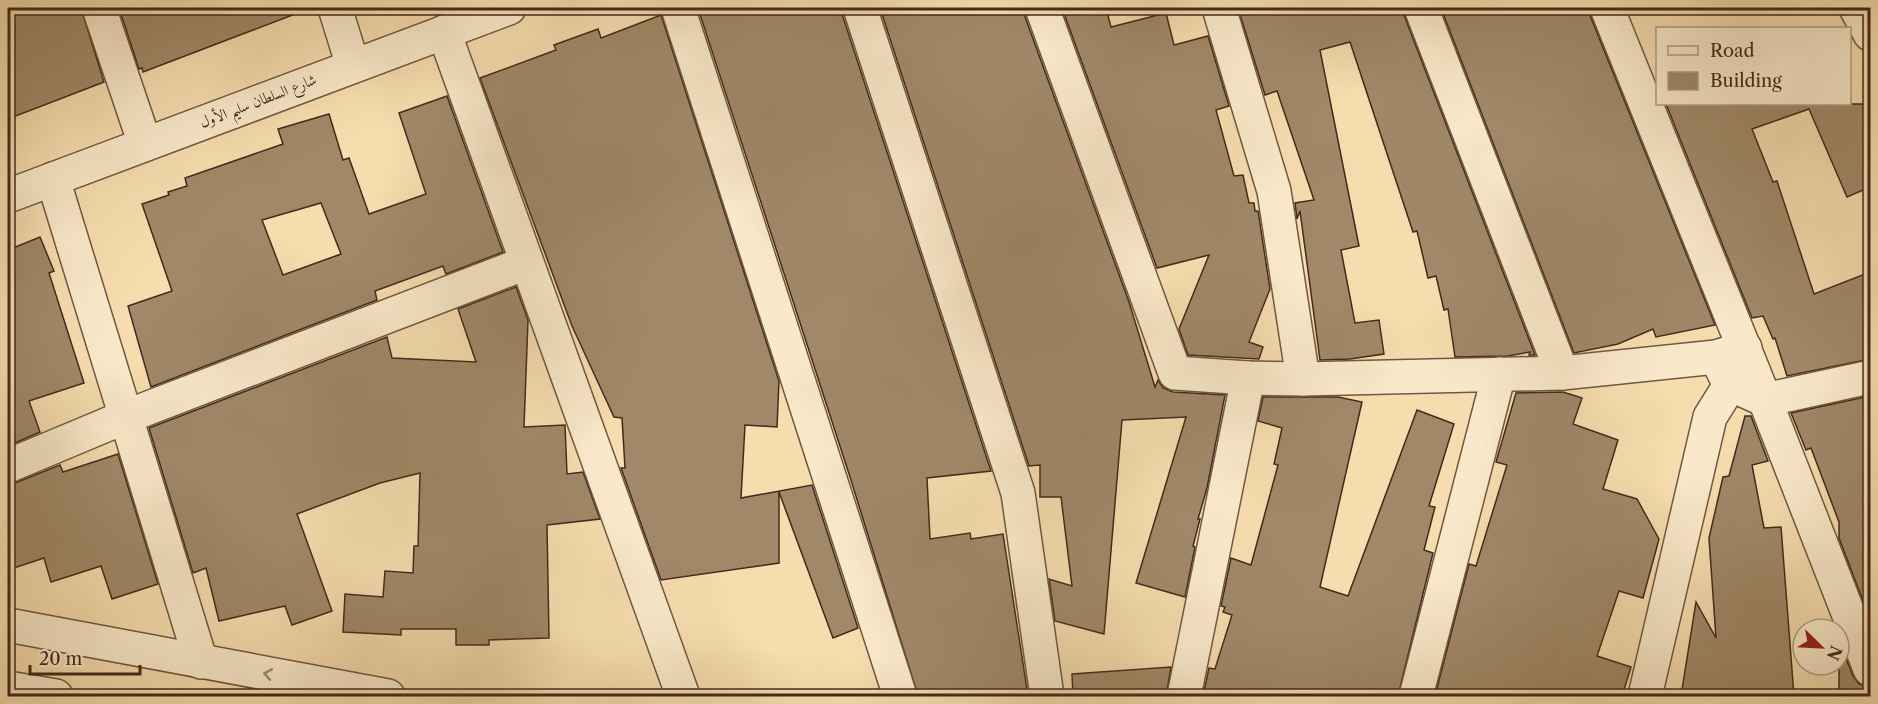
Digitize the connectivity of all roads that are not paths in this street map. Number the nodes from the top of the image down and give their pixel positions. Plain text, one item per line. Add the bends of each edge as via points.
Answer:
1 (99, 8) edge
2 (335, 8) edge
3 (509, 8) edge
4 (678, 8) edge
5 (860, 8) edge
6 (1042, 8) edge
7 (1219, 8) edge
8 (1421, 8) edge
9 (1607, 8) edge
10 (1856, 8) edge
11 (444, 32) junction
12 (1870, 34) edge
13 (353, 66) junction
14 (145, 144) junction
15 (53, 179) junction
16 (8, 196) edge
17 (526, 262) junction
18 (1731, 363) junction
19 (1562, 373) junction
20 (1499, 374) junction
21 (1870, 377) edge
22 (1248, 378) junction
23 (1303, 379) junction
24 (1766, 400) junction
25 (125, 417) junction
26 (8, 466) edge
27 (8, 625) edge
28 (201, 662) junction
29 (1870, 669) edge
30 (8, 688) edge
31 (56, 696) edge
32 (388, 696) edge
33 (683, 696) edge
34 (900, 696) edge
35 (1047, 696) edge
36 (1184, 696) edge
37 (1416, 696) edge
38 (1645, 696) edge

1 - 14 street
2 - 13 street
3 - 11 street, شارع السلطان سليم الأول
4 - 34 street
5 - 35 street via 1018,493
6 - 22 street via 1175,373
7 - 23 street via 1274,191
8 - 19 street
9 - 18 street
10 - 12 street
11 - 13 street, شارع السلطان سليم الأول
11 - 17 street
13 - 14 street, شارع السلطان سليم الأول
14 - 15 street, شارع السلطان سليم الأول
15 - 16 street, شارع السلطان سليم الأول
15 - 25 street
17 - 25 street
17 - 33 street
18 - 19 street
18 - 24 street
18 - 38 street via 1710,417
19 - 20 street
20 - 23 street
20 - 37 street
21 - 24 street
22 - 23 street
22 - 36 street
24 - 29 street
25 - 26 street
25 - 28 street
27 - 28 street
32 -> 28 street
30 - 31 street

